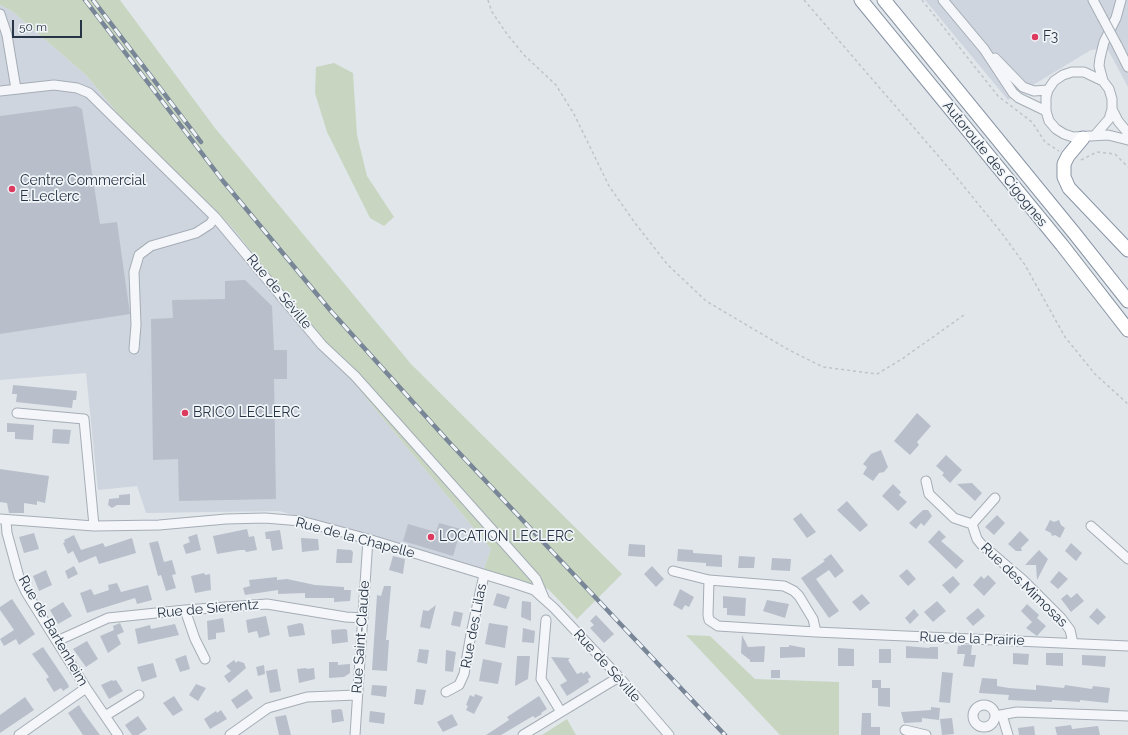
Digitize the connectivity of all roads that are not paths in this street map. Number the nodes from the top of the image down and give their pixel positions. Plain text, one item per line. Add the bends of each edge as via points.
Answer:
1 (861, 0) edge
2 (884, 0) edge
3 (943, 0) edge
4 (1093, 0) edge
5 (1121, 0) edge
6 (0, 14) edge
7 (984, 49) junction
8 (1128, 67) edge
9 (1103, 81) junction
10 (16, 88) junction
11 (1048, 90) junction
12 (0, 91) edge
13 (1112, 109) junction
14 (1046, 111) junction
15 (1128, 133) edge
16 (1089, 136) junction
17 (1128, 140) edge
18 (215, 217) junction
19 (1128, 250) edge
20 (1128, 301) edge
21 (1128, 330) edge
22 (134, 349) dead end
23 (17, 413) dead end
24 (926, 481) dead end
25 (996, 498) dead end
26 (3, 520) edge
27 (972, 524) junction
28 (94, 526) junction
29 (1091, 526) dead end
30 (368, 539) junction
31 (1128, 559) edge
32 (673, 570) dead end
33 (484, 574) junction
34 (709, 580) junction
35 (541, 596) junction
36 (185, 610) junction
37 (363, 618) junction
38 (546, 620) dead end
39 (816, 632) junction
40 (56, 641) junction
41 (1073, 643) junction
42 (1128, 646) edge
43 (205, 659) dead end
44 (619, 677) junction
45 (86, 688) junction
46 (446, 692) dead end
47 (139, 695) dead end
48 (357, 696) junction
49 (560, 712) junction
50 (105, 716) junction
51 (1128, 716) edge
52 (905, 730) dead end
53 (19, 735) edge
54 (118, 735) edge
55 (230, 735) edge
56 (355, 735) edge
57 (523, 735) edge
58 (669, 735) edge
59 (926, 735) edge
60 (1008, 735) edge

1 - 21 highway, Autoroute des Cigognes via 1057,239
2 - 20 highway, Autoroute des Cigognes
3 - 7 street
4 - 8 street, bridge
5 - 9 street via 1100,58 1099,66
6 - 10 street via 7,35
7 - 11 street via 1023,87 1034,91
7 - 14 street via 1013,93
9 - 11 street via 1084,72 1072,72 1054,81
9 - 13 street via 1111,94
10 - 12 street, Rue de Séville
10 - 18 street, Rue de Séville via 66,85 89,93
11 - 14 street
13 - 15 street
13 - 16 street via 1109,119
14 - 16 street via 1049,121 1060,131 1073,137
16 - 17 street via 1108,135
16 - 19 highway via 1070,152 1064,164 1064,177 1069,188
18 - 22 street via 210,224 196,233 151,246 139,255 134,272
18 - 35 street, Rue de Séville via 322,344 355,376 524,565
23 - 28 street via 84,418
24 - 27 street via 929,494 954,518
25 - 27 street
26 - 28 street, Rue de la Chapelle
26 - 40 street, Rue de Bartenheim via 19,577
27 - 41 street, Rue des Mimosas via 981,544 1023,580 1064,621 1070,630
28 - 30 street, Rue de la Chapelle via 159,525 264,518 301,521
29 - 31 street
30 - 33 street, Rue de la Chapelle
30 - 37 street, Rue Saint-Claude
32 - 34 street
33 - 35 street, Rue de la Chapelle via 525,587
33 - 46 street, Rue des Lilas via 464,674 459,685
34 - 39 street via 772,584 794,590 813,619
34 - 39 street, Rue de la Prairie via 708,615 718,626
35 - 44 street, Rue de Séville
36 - 37 street, Rue de Sierentz via 267,604
36 - 40 street, Rue de Sierentz via 108,618
36 - 43 street
37 - 48 street, Rue Saint-Claude
38 - 49 street via 541,679
39 - 41 street, Rue de la Prairie
40 - 45 street, Rue de Bartenheim
41 - 42 street, Rue de la Prairie
44 - 49 street
44 - 58 street, Rue de Séville
45 - 50 street, Rue de Bartenheim
45 - 53 street
47 - 50 street
48 - 55 street via 307,697 268,708
48 - 56 street, Rue Saint-Claude
49 - 57 street
50 - 54 street, Rue de Bartenheim
51 - 60 street via 1017,712 999,715
52 - 59 street

